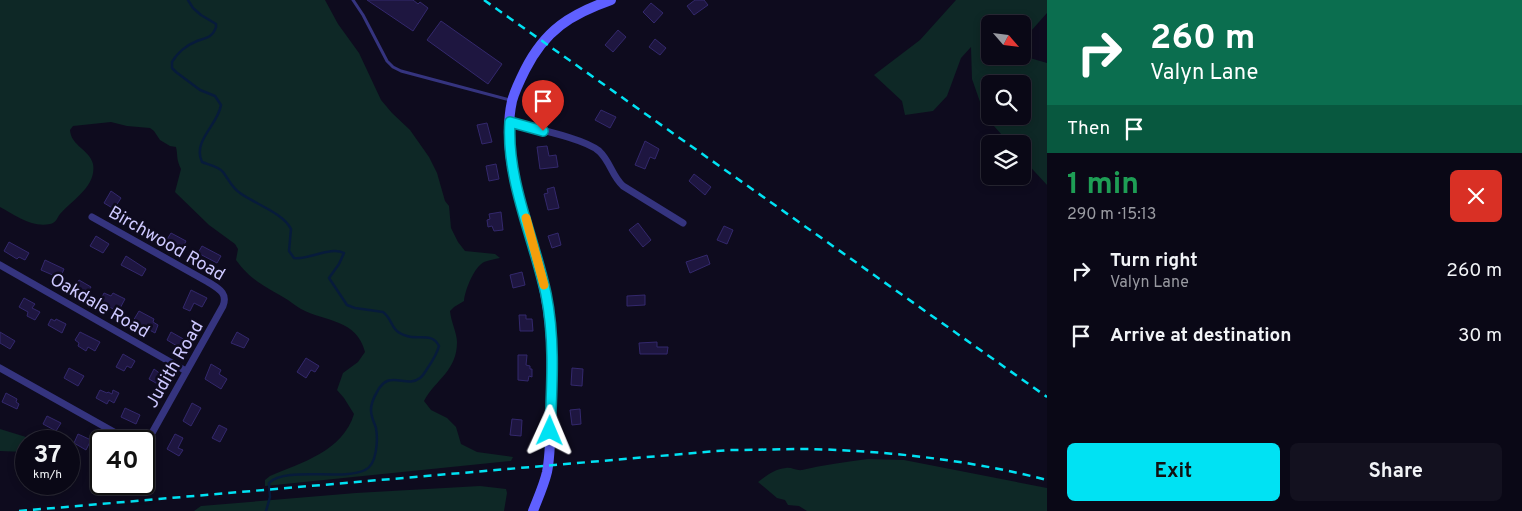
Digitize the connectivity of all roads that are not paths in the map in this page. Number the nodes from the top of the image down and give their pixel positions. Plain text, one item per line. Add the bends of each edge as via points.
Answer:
1 (353, 0) edge
2 (611, 0) edge
3 (592, 4) edge
4 (513, 100) junction
5 (510, 122) junction
6 (92, 216) dead end
7 (682, 223) dead end
8 (0, 265) edge
9 (224, 296) joint
10 (0, 368) edge
11 (186, 371) junction
12 (110, 430) edge
13 (154, 430) edge
14 (533, 511) edge

1 - 4 lane via 386,59 396,69
2 - 3 street
3 - 4 street via 546,37 527,66
4 - 5 street
5 - 7 street via 592,146 606,159 623,186
5 - 14 street via 514,174 540,267 550,323 549,456 545,480
6 - 9 street, Birchwood Road via 208,282 221,290
8 - 11 street, Oakdale Road
9 - 11 street, Judith Road via 223,306
10 - 12 street
11 - 13 street, Judith Road

